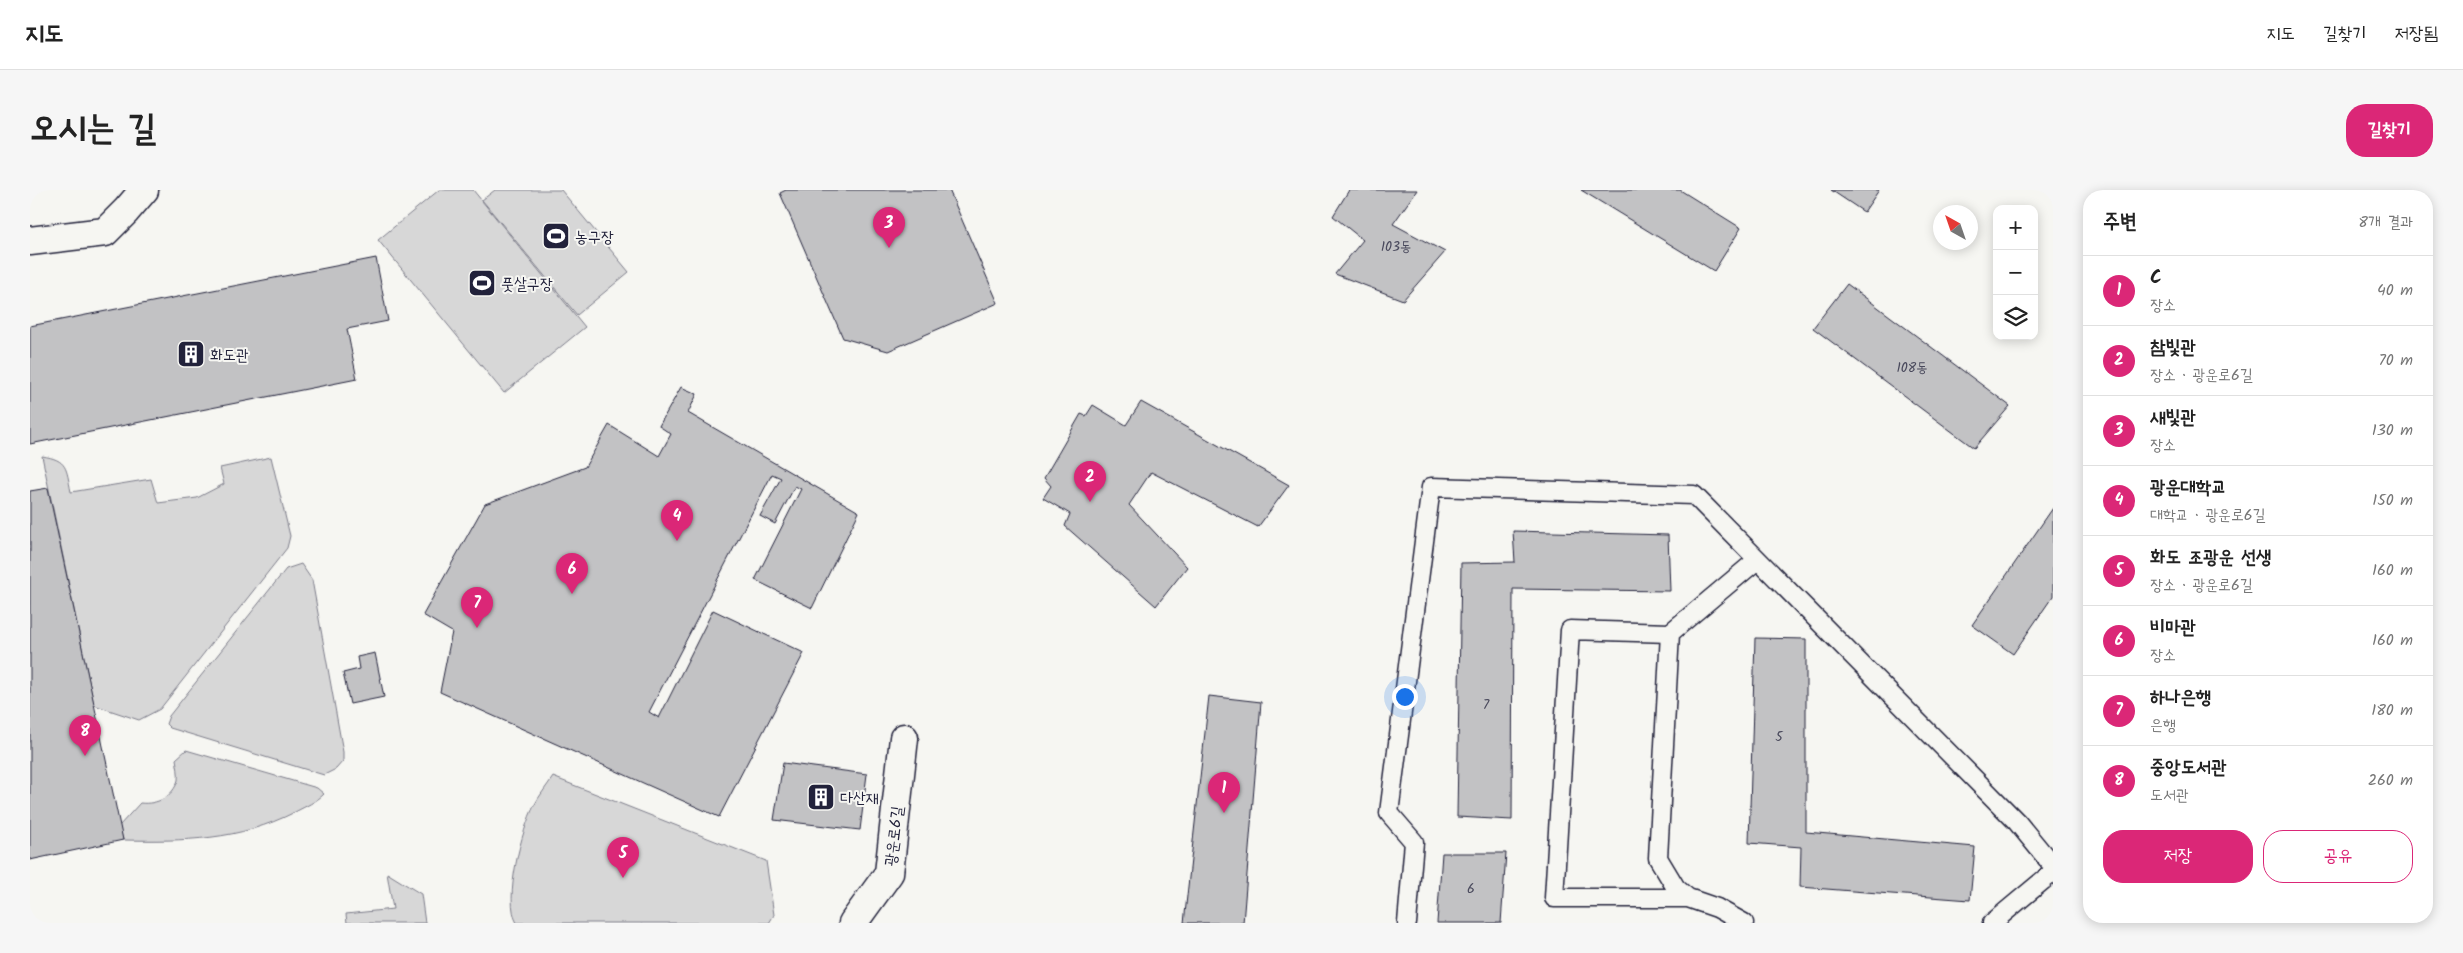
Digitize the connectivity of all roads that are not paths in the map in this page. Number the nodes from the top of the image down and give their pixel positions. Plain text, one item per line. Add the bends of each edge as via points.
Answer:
1 (144, 190) edge
2 (30, 241) edge
3 (1757, 560) junction
4 (1670, 633) junction
5 (904, 738) dead end
6 (2053, 866) edge
7 (2053, 872) edge
8 (1688, 898) junction
9 (853, 923) edge
10 (1407, 923) edge
11 (1744, 923) edge
12 (1992, 923) edge

1 - 2 street via 104,232
3 - 4 lane
3 - 6 lane via 2017,822
3 - 10 lane via 1694,495 1431,487 1389,813 1414,842
4 - 8 lane via 1658,858 1669,880
4 - 8 lane via 1570,630 1554,898
5 - 9 street, 광운로6길 via 889,873
7 - 12 lane
8 - 11 lane via 1717,908

